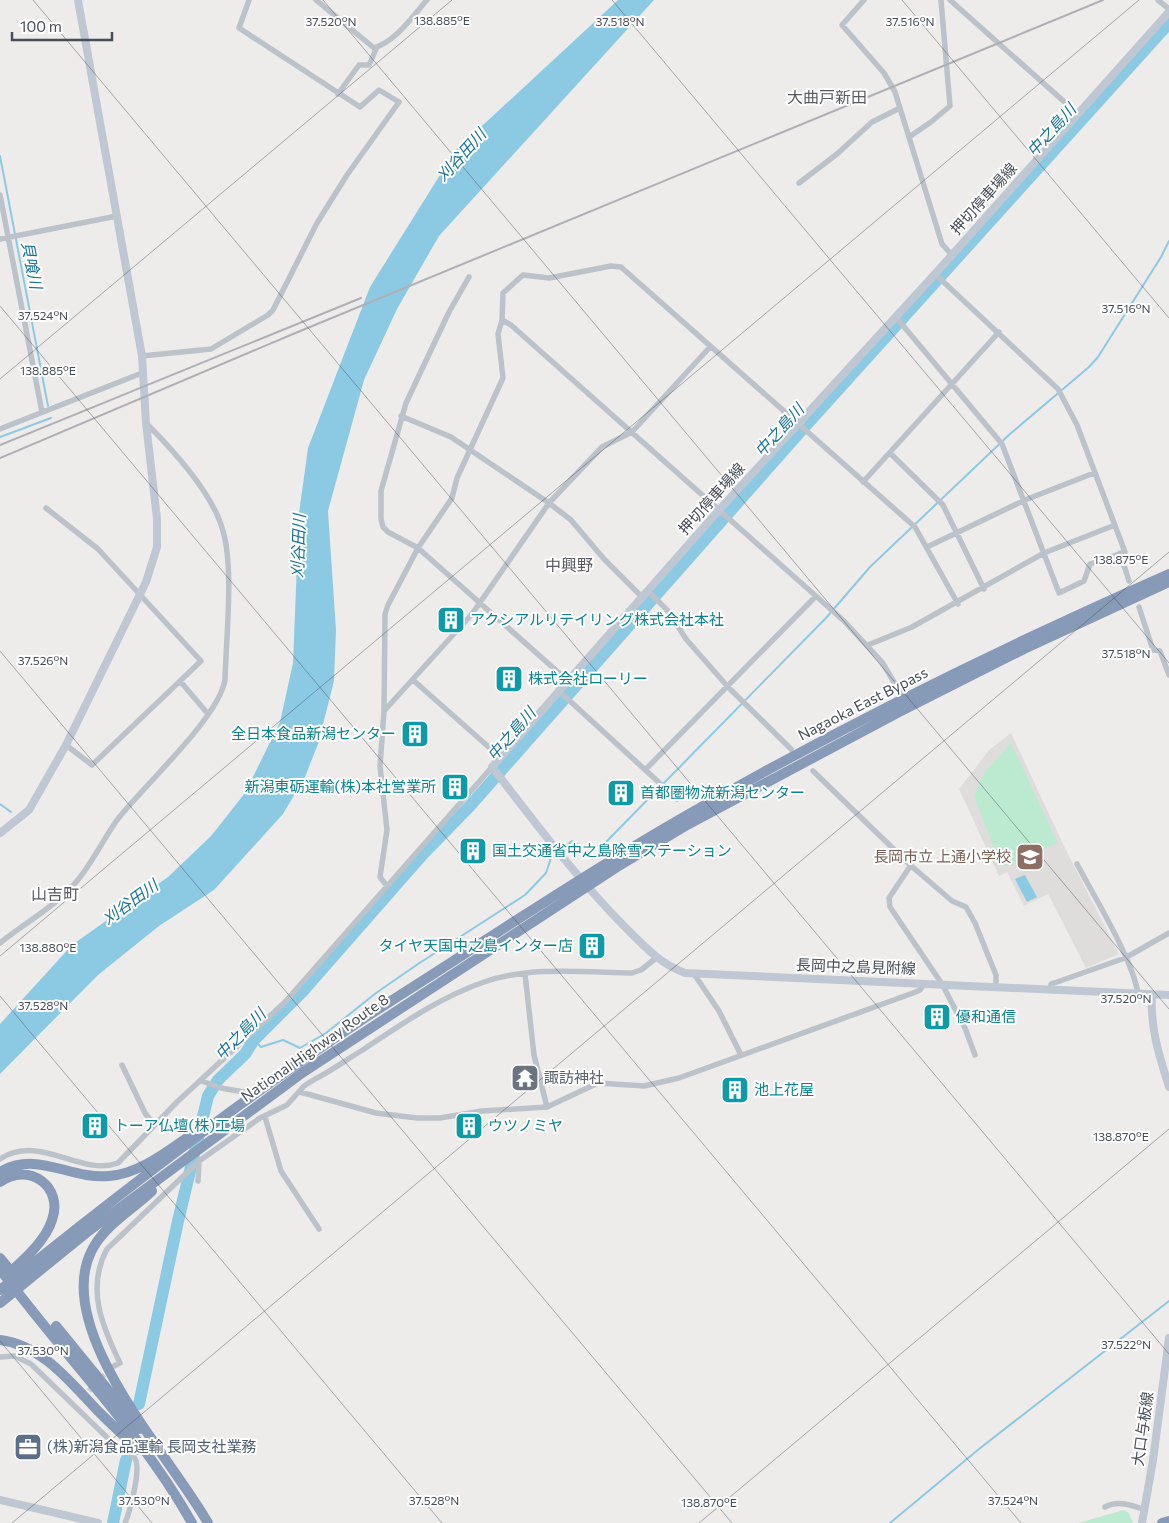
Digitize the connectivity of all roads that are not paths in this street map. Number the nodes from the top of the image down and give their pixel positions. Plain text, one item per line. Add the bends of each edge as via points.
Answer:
1 (78, 0) edge
2 (249, 0) edge
3 (316, 0) edge
4 (427, 0) edge
5 (864, 0) edge
6 (942, 0) edge
7 (950, 0) edge
8 (1158, 0) edge
9 (1169, 11) edge
10 (377, 46) junction
11 (338, 94) junction
12 (900, 108) junction
13 (1078, 114) junction
14 (909, 137) junction
15 (799, 183) dead end
16 (0, 195) edge
17 (117, 216) junction
18 (8, 237) junction
19 (0, 239) edge
20 (952, 255) junction
21 (935, 274) junction
22 (469, 277) dead end
23 (895, 316) junction
24 (502, 320) junction
25 (999, 332) junction
26 (710, 346) junction
27 (142, 356) junction
28 (142, 372) junction
29 (951, 386) junction
30 (42, 412) junction
31 (401, 416) junction
32 (146, 423) junction
33 (797, 424) junction
34 (0, 429) edge
35 (632, 432) junction
36 (470, 451) junction
37 (890, 453) junction
38 (1094, 473) junction
39 (863, 482) junction
40 (1024, 500) junction
41 (549, 503) junction
42 (46, 508) dead end
43 (723, 515) junction
44 (1114, 525) junction
45 (957, 533) junction
46 (927, 547) junction
47 (418, 548) junction
48 (1044, 553) junction
49 (1120, 554) junction
50 (1169, 574) edge
51 (1129, 581) dead end
52 (1169, 582) edge
53 (984, 589) junction
54 (648, 590) junction
55 (140, 593) junction
56 (816, 596) junction
57 (642, 597) junction
58 (479, 604) junction
59 (958, 604) junction
60 (1139, 607) dead end
61 (868, 645) junction
62 (1169, 674) edge
63 (412, 680) junction
64 (180, 681) junction
65 (568, 681) junction
66 (728, 687) junction
67 (559, 691) junction
68 (904, 699) junction
69 (384, 711) junction
70 (208, 714) junction
71 (66, 745) junction
72 (791, 749) dead end
73 (500, 757) junction
74 (492, 767) junction
75 (646, 769) junction
76 (813, 771) dead end
77 (677, 799) dead end
78 (0, 833) edge
79 (1077, 864) dead end
80 (911, 865) junction
81 (583, 883) junction
82 (387, 886) junction
83 (1169, 933) edge
84 (0, 943) edge
85 (656, 958) junction
86 (1125, 958) junction
87 (525, 974) junction
88 (694, 974) junction
89 (924, 984) junction
90 (942, 984) junction
91 (996, 986) junction
92 (1050, 988) junction
93 (1138, 993) junction
94 (1152, 994) junction
95 (1169, 995) edge
96 (369, 1028) junction
97 (378, 1040) junction
98 (741, 1055) junction
99 (975, 1056) dead end
100 (122, 1065) dead end
101 (1168, 1078) edge
102 (202, 1081) junction
103 (1169, 1087) edge
104 (300, 1092) junction
105 (253, 1097) junction
106 (547, 1106) junction
107 (265, 1117) junction
108 (154, 1125) junction
109 (186, 1142) junction
110 (0, 1159) edge
111 (186, 1159) junction
112 (199, 1161) junction
113 (0, 1172) edge
114 (198, 1181) dead end
115 (0, 1182) edge
116 (319, 1229) dead end
117 (0, 1258) edge
118 (3, 1273) edge
119 (0, 1290) edge
120 (32, 1302) junction
121 (0, 1303) edge
122 (1169, 1338) edge
123 (0, 1340) edge
124 (0, 1357) edge
125 (112, 1368) tunnel mouth
126 (82, 1399) tunnel mouth
127 (78, 1408) junction
128 (157, 1468) junction
129 (172, 1469) junction
130 (0, 1500) edge
131 (1105, 1507) dead end
132 (1145, 1510) junction
133 (1169, 1521) edge
134 (98, 1523) edge
135 (125, 1523) edge
136 (192, 1523) edge
137 (208, 1523) edge
138 (1142, 1523) edge
139 (1162, 1523) edge

1 - 17 main road
2 - 11 street via 239,28
3 - 10 street via 374,48
4 - 10 street via 394,38 383,46
5 - 12 street via 842,25 884,73
6 - 14 street via 950,106
7 - 13 street
8 - 9 street
9 - 13 main road, 押切停車場線
10 - 11 street via 369,65 359,65
11 - 27 street via 360,107 379,90 399,102 317,223 273,310 211,349
12 - 14 street
12 - 15 street via 872,122
13 - 20 main road, 押切停車場線
14 - 20 street via 942,244
16 - 18 street
17 - 18 street
17 - 27 main road
18 - 19 street
18 - 30 street
20 - 21 main road, 押切停車場線
21 - 23 main road, 押切停車場線
21 - 25 street
22 - 31 street
23 - 29 street
23 - 33 main road, 押切停車場線
24 - 26 street via 503,294 523,275 549,278 617,266
24 - 35 street
24 - 36 street via 498,334 503,378
25 - 29 street
25 - 38 street via 1062,394
26 - 33 street
26 - 35 street
27 - 28 main road
28 - 30 street
28 - 32 main road
29 - 37 street
29 - 40 street via 1002,444
30 - 34 street
31 - 36 street via 451,437
31 - 47 street via 379,510 383,527 388,532
32 - 55 main road via 158,535 154,562
32 - 70 street via 201,488 224,532 228,581 226,680 223,692
33 - 39 street
33 - 43 main road, 押切停車場線
35 - 41 street via 602,447
35 - 43 street
36 - 41 street
36 - 47 street via 448,507
37 - 39 street
37 - 45 street via 939,501
38 - 40 street
38 - 44 street
39 - 46 street via 915,528
40 - 45 street
40 - 48 street
41 - 57 street via 571,520
41 - 58 street
42 - 55 street via 98,549
43 - 54 main road, 押切停車場線
43 - 56 street
44 - 48 street
44 - 49 street via 1125,552
45 - 46 street
45 - 53 street
46 - 59 street
47 - 58 street
47 - 69 street via 385,614
48 - 49 street via 1059,593 1084,581 1090,564
48 - 53 street
49 - 51 street
50 - 68 highway, Nagaoka East Bypass via 1080,613
52 - 81 highway, Nagaoka East Bypass via 899,712
53 - 59 street
54 - 57 main road, 押切停車場線
54 - 66 street
55 - 64 street via 201,661
55 - 71 main road
56 - 61 street
56 - 66 street
57 - 65 main road, 押切停車場線
58 - 63 street
58 - 65 street
59 - 61 street
60 - 62 street via 1153,650 1160,651
61 - 68 street
63 - 69 street
63 - 73 street
64 - 70 street
64 - 71 street via 92,765
65 - 67 main road, 押切停車場線
66 - 72 street
66 - 75 street
67 - 73 main road, 押切停車場線
67 - 75 street
68 - 81 highway, Nagaoka East Bypass via 698,809
69 - 82 street via 380,766 387,830 380,877
70 - 84 street via 117,820 77,881
71 - 78 main road via 29,810
73 - 74 main road, 押切停車場線
74 - 81 main road
74 - 82 street
75 - 77 street
76 - 80 street
79 - 86 street
80 - 90 street via 888,902
80 - 91 street via 952,901 966,907 996,975
81 - 85 main road, 長岡中之島見附線
81 - 96 highway, National Highway Route 8
81 - 105 highway, National Highway Route 8 via 361,1020
82 - 102 street via 286,1002
83 - 86 street
85 - 87 street via 632,973
85 - 88 main road, 長岡中之島見附線 via 674,969
86 - 92 street via 1051,984
86 - 93 street
87 - 97 street via 486,981 468,988
87 - 106 street via 534,1055
88 - 89 main road, 長岡中之島見附線
88 - 98 street via 719,1011
89 - 90 main road, 長岡中之島見附線
89 - 98 street via 913,993
90 - 91 main road, 長岡中之島見附線
90 - 99 street via 965,1028
91 - 92 main road, 長岡中之島見附線
92 - 93 main road, 長岡中之島見附線
93 - 94 main road, 長岡中之島見附線
94 - 95 main road, 長岡中之島見附線
94 - 101 main road via 1153,1034
96 - 97 street
96 - 111 highway, National Highway Route 8
97 - 104 street via 304,1086
98 - 106 street via 650,1085 598,1083
100 - 108 street
101 - 103 main road
102 - 105 street
102 - 108 street
104 - 106 street via 376,1113 416,1118
104 - 107 street
105 - 109 highway, National Highway Route 8
107 - 112 street
107 - 116 street via 281,1171
108 - 110 street via 118,1163 112,1165 34,1151 19,1151
109 - 113 highway via 118,1175 92,1176 38,1163 18,1164
109 - 119 highway, National Highway Route 8
111 - 121 highway, National Highway Route 8 via 86,1232
111 - 129 highway via 104,1234 91,1252 84,1273 86,1313 92,1338
112 - 114 street
112 - 125 street via 108,1249 101,1260 96,1295 120,1363
115 - 118 highway via 16,1174 32,1175 48,1188 55,1206 46,1234
117 - 118 highway
118 - 120 highway
120 - 128 highway
120 - 129 highway
122 - 132 main road, 大口与板線
123 - 128 highway via 25,1347 53,1365
124 - 127 street via 15,1356 31,1364
126 - 127 street
127 - 135 street via 136,1462
128 - 136 highway
129 - 137 highway
130 - 134 main road
131 - 132 street via 1127,1504
132 - 138 main road, 大口与板線
133 - 139 highway

